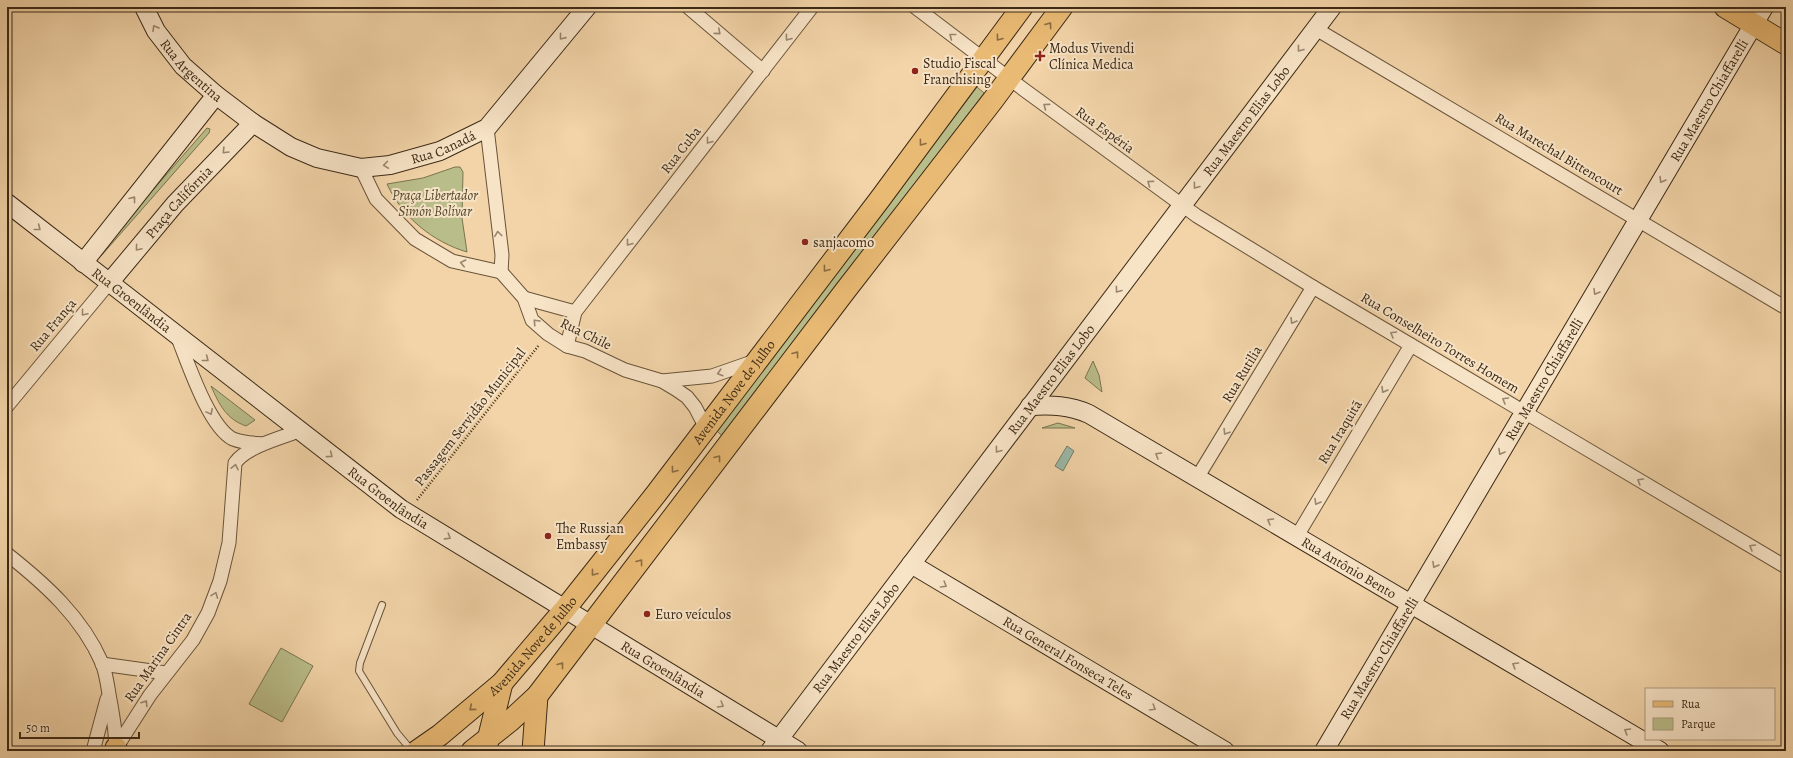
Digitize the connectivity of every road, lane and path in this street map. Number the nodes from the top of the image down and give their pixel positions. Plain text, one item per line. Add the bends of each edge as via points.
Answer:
1 (144, 7) edge
2 (586, 7) edge
3 (688, 7) edge
4 (812, 7) edge
5 (915, 7) edge
6 (1022, 7) edge
7 (1062, 7) edge
8 (1332, 7) edge
9 (1725, 7) edge
10 (1759, 16) edge
11 (1316, 29) junction
12 (1786, 44) edge
13 (983, 59) junction
14 (763, 71) junction
15 (1009, 79) junction
16 (216, 95) junction
17 (252, 123) junction
18 (487, 128) junction
19 (361, 168) junction
20 (7, 204) edge
21 (1182, 206) junction
22 (1638, 221) junction
23 (83, 263) junction
24 (501, 272) junction
25 (109, 283) junction
26 (1313, 287) junction
27 (524, 298) junction
28 (1786, 308) edge
29 (575, 312) junction
30 (548, 334) junction
31 (178, 338) junction
32 (1411, 345) junction
33 (567, 346) junction
34 (757, 360) junction
35 (662, 381) junction
36 (7, 406) edge
37 (1030, 406) junction
38 (1524, 412) junction
39 (706, 428) junction
40 (299, 431) junction
41 (263, 444) junction
42 (1197, 478) junction
43 (407, 512) junction
44 (1297, 536) junction
45 (7, 554) edge
46 (911, 564) junction
47 (1786, 567) edge
48 (1412, 604) junction
49 (382, 605) dead end
50 (565, 610) junction
51 (592, 626) junction
52 (102, 664) junction
53 (166, 673) junction
54 (502, 682) junction
55 (109, 693) junction
56 (537, 696) junction
57 (774, 745) edge
58 (482, 748) edge
59 (116, 750) edge
60 (93, 751) edge
61 (412, 751) edge
62 (417, 751) edge
63 (533, 751) edge
64 (798, 751) edge
65 (1225, 751) edge
66 (1324, 751) edge
67 (1660, 751) edge

16 -> 1 street, Rua Argentina via 183,66 168,48
2 -> 18 street, Rua Canadá
3 -> 14 street
4 -> 14 street, Rua Cuba
13 -> 5 street, Rua Espéria
6 -> 13 main road, Avenida Nove de Julho
15 -> 7 main road, Avenida Nove de Julho
8 - 11 street, Rua Maestro Elias Lobo
9 - 10 main road
10 - 12 main road
10 -> 22 street, Rua Maestro Chiaffarelli
11 -> 21 street, Rua Maestro Elias Lobo
11 - 22 street, Rua Marechal Bittencourt
13 - 15 street, Rua Espéria
13 -> 34 main road, Avenida Nove de Julho
14 -> 29 street, Rua Cuba
21 -> 15 street, Rua Espéria
51 -> 15 main road, Avenida Nove de Julho via 840,297
16 - 17 street, Rua Argentina
23 -> 16 street
17 - 19 street, Rua Canadá via 317,158
17 -> 25 street, Praça Califórnia via 175,204
18 -> 19 street, Rua Canadá via 440,151 390,165
24 -> 18 street via 502,255
24 -> 19 street via 452,261 415,239 376,199
20 -> 23 street, Rua Groenlândia
21 - 26 street, Rua Conselheiro Torres Homem
21 -> 37 street, Rua Maestro Elias Lobo
22 - 28 street, Rua Marechal Bittencourt
22 -> 38 street, Rua Maestro Chiaffarelli
23 - 25 street, Rua Groenlândia
24 - 27 street, Rua Chile
25 - 31 street, Rua Groenlândia
25 -> 36 street, Rua França
32 -> 26 street, Rua Conselheiro Torres Homem
26 -> 42 street, Rua Rutilia
27 - 29 street
30 -> 27 street, Rua Chile via 532,320
29 - 33 street, Rua Cuba
30 - 33 street, Rua Chile
30 - 43 path, Passagem Servidão Municipal
31 -> 40 street, Rua Groenlândia
31 -> 41 street via 203,398 223,432 243,442
38 -> 32 street, Rua Conselheiro Torres Homem
32 -> 44 street, Rua Iraquitã
33 - 35 street, Rua Chile via 585,351 624,370
34 -> 35 street, Rua Chile via 712,376
34 - 39 main road, Avenida Nove de Julho
35 - 39 street, Rua Chile via 687,397
42 -> 37 street, Rua Antônio Bento via 1074,407
37 -> 46 street, Rua Maestro Elias Lobo
47 -> 38 street, Rua Conselheiro Torres Homem
38 -> 48 street, Rua Maestro Chiaffarelli
39 -> 50 main road, Avenida Nove de Julho
40 - 41 street, Rua Marina Cintra
40 -> 43 street, Rua Groenlândia
53 -> 41 street, Rua Marina Cintra via 193,640 208,613 220,581 229,543 235,463 238,458
44 -> 42 street, Rua Antônio Bento
43 -> 50 street, Rua Groenlândia
44 - 48 street, Rua Antônio Bento
45 - 52 street via 41,581 64,605 83,630
46 - 57 street, Rua Maestro Elias Lobo
46 -> 65 street, Rua General Fonseca Teles
48 - 66 street, Rua Maestro Chiaffarelli
67 -> 48 street, Rua Antônio Bento
49 - 61 lane via 359,670 397,733
50 - 51 street, Rua Groenlândia
50 - 54 main road, Avenida Nove de Julho
56 -> 51 main road, Avenida Nove de Julho
51 -> 57 street, Rua Groenlândia
52 - 53 street via 152,669
52 - 55 street
59 -> 53 street, Rua Marina Cintra
54 - 58 main road
54 -> 62 main road, Avenida Nove de Julho via 440,735
55 - 59 street, Rua Marina Cintra
55 - 60 street, Rua Marina Cintra
56 - 58 main road, Avenida Nove de Julho
56 - 63 main road
57 - 64 street, Rua Groenlândia

